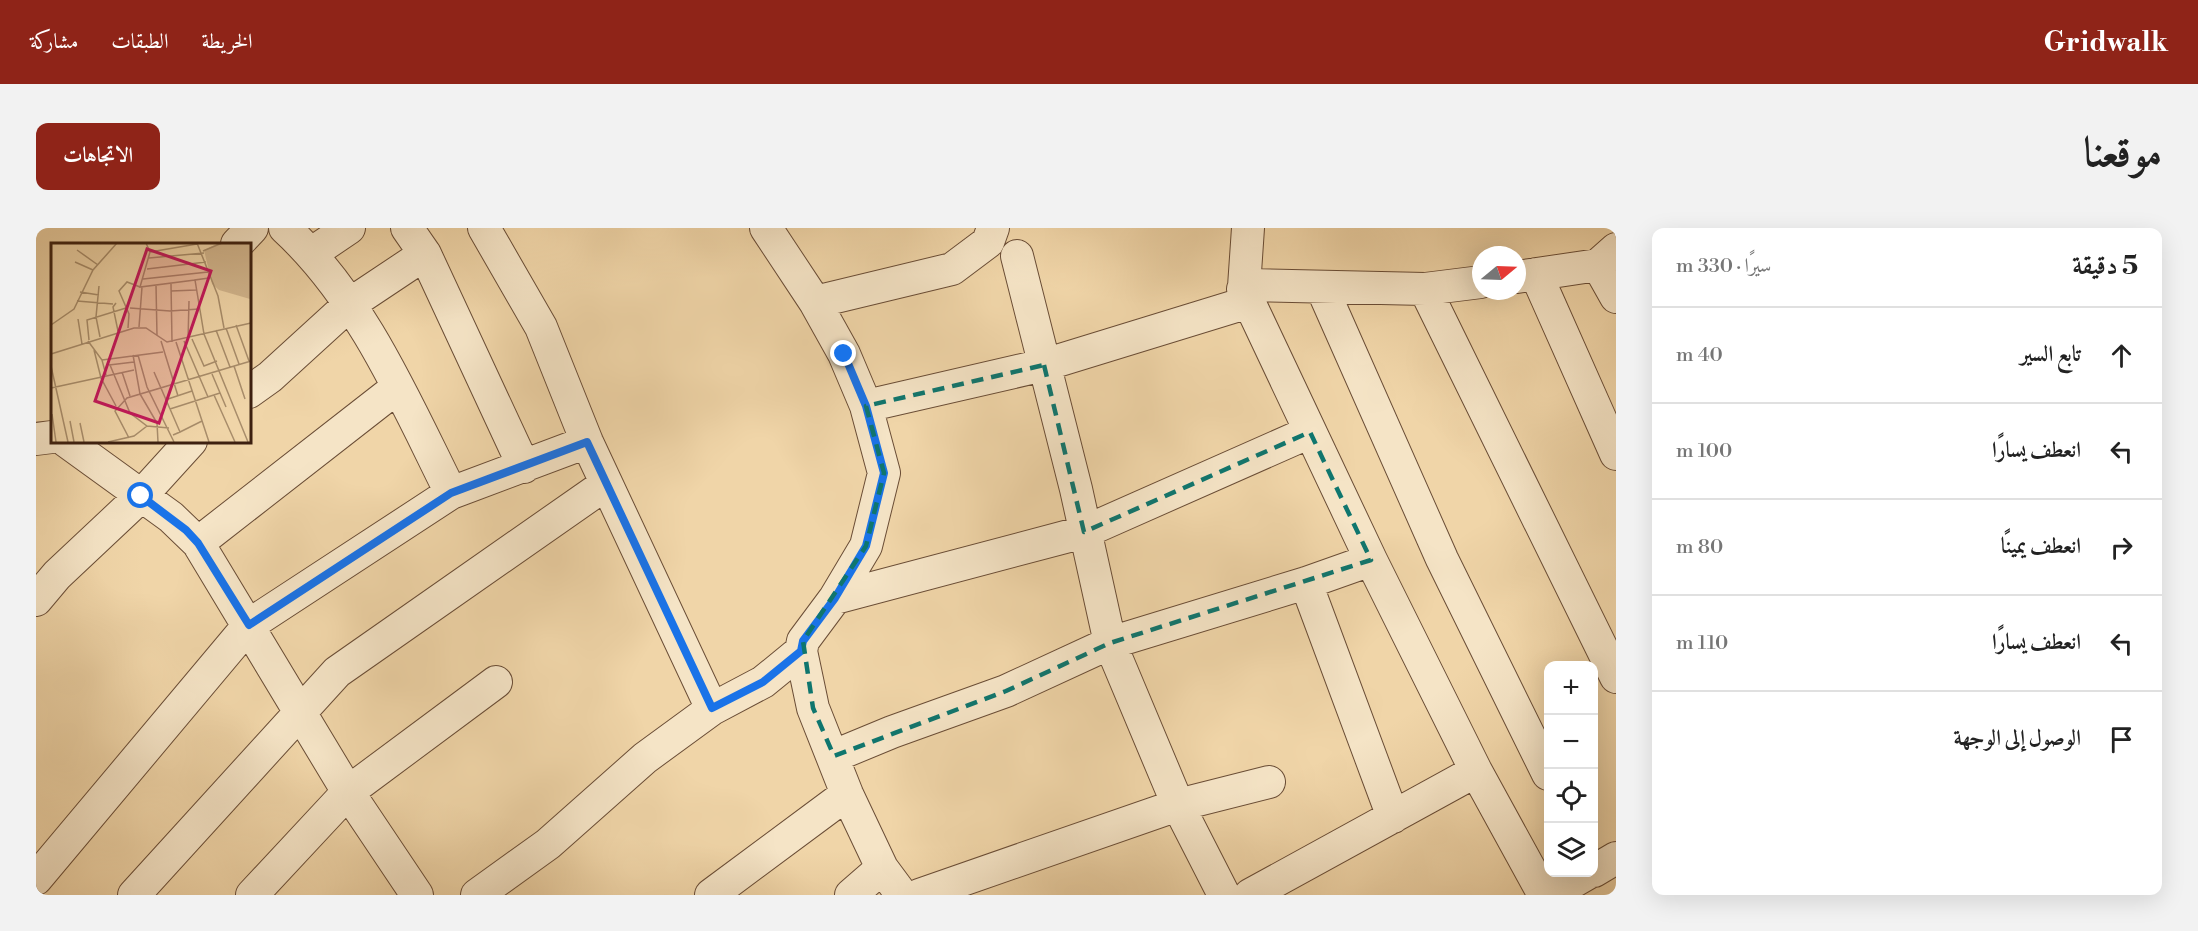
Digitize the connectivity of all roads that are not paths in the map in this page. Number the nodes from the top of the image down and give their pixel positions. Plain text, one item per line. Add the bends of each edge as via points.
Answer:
1 (252, 228) edge
2 (285, 228) edge
3 (349, 228) edge
4 (407, 228) edge
5 (484, 228) edge
6 (766, 228) edge
7 (993, 228) edge
8 (1248, 228) edge
9 (238, 243) edge
10 (312, 253) junction
11 (424, 254) junction
12 (1017, 256) dead end
13 (1607, 257) edge
14 (1526, 275) edge
15 (1472, 283) edge
16 (1322, 288) junction
17 (1425, 289) junction
18 (1246, 295) junction
19 (1616, 297) edge
20 (815, 302) junction
21 (350, 304) junction
22 (1044, 365) junction
23 (398, 387) junction
24 (250, 391) edge
25 (866, 406) junction
26 (1310, 432) junction
27 (51, 437) edge
28 (36, 439) edge
29 (67, 442) edge
30 (190, 442) edge
31 (587, 442) junction
32 (1616, 454) edge
33 (524, 467) junction
34 (606, 484) junction
35 (451, 493) junction
36 (141, 496) junction
37 (1084, 532) junction
38 (198, 543) junction
39 (1371, 560) junction
40 (1306, 583) junction
41 (835, 598) junction
42 (36, 600) edge
43 (249, 625) junction
44 (1110, 643) junction
45 (801, 651) junction
46 (1616, 676) edge
47 (496, 682) dead end
48 (712, 708) junction
49 (299, 712) junction
50 (834, 756) junction
51 (1546, 769) edge
52 (1476, 771) junction
53 (1269, 782) dead end
54 (348, 792) junction
55 (847, 794) junction
56 (1178, 805) junction
57 (1393, 817) junction
58 (882, 868) junction
59 (1581, 877) edge
60 (36, 879) edge
61 (270, 888) edge
62 (134, 895) edge
63 (417, 895) edge
64 (477, 895) edge
65 (711, 895) edge
66 (851, 895) edge
67 (902, 895) edge
68 (919, 895) edge
69 (1224, 895) edge
70 (1251, 895) edge
71 (1545, 895) edge
72 (1550, 895) edge

1 - 9 street
2 - 10 street
3 - 10 street
4 - 11 street
5 - 31 street via 541,327
6 - 20 street
7 - 20 street via 988,242 952,269
8 - 18 street
10 - 21 street
11 - 21 street
11 - 33 street
12 - 22 street
13 - 14 street
13 - 19 street
14 - 32 street
15 - 17 street
16 - 17 street
16 - 18 street via 1251,285
16 - 51 street via 1442,559
17 - 46 street
18 - 22 street
18 - 26 street
20 - 25 street via 844,354
21 - 23 street
21 - 24 street
22 - 25 street
22 - 37 street
23 - 35 street
23 - 38 street
25 - 41 street via 884,473 866,546
26 - 37 street
26 - 39 street
27 - 28 street
29 - 36 street
30 - 36 street
31 - 33 street
31 - 34 street
33 - 35 street
34 - 48 street
34 - 49 street via 337,672
35 - 43 street
36 - 38 street
36 - 42 street
37 - 41 street
37 - 44 street
38 - 43 street
39 - 40 street
39 - 52 street
40 - 44 street
40 - 57 street
41 - 45 street via 803,641
43 - 49 street
43 - 60 street
44 - 50 street via 1006,691
44 - 56 street
45 - 48 street via 763,682
45 - 50 street via 813,708
47 - 54 street
48 - 64 street via 645,758 548,844
49 - 54 street
49 - 62 street
50 - 55 street
52 - 57 street
52 - 71 street
53 - 56 street
54 - 61 street
54 - 63 street
55 - 58 street
55 - 65 street
56 - 68 street
56 - 69 street
57 - 70 street
58 - 66 street
58 - 67 street
59 - 72 street

